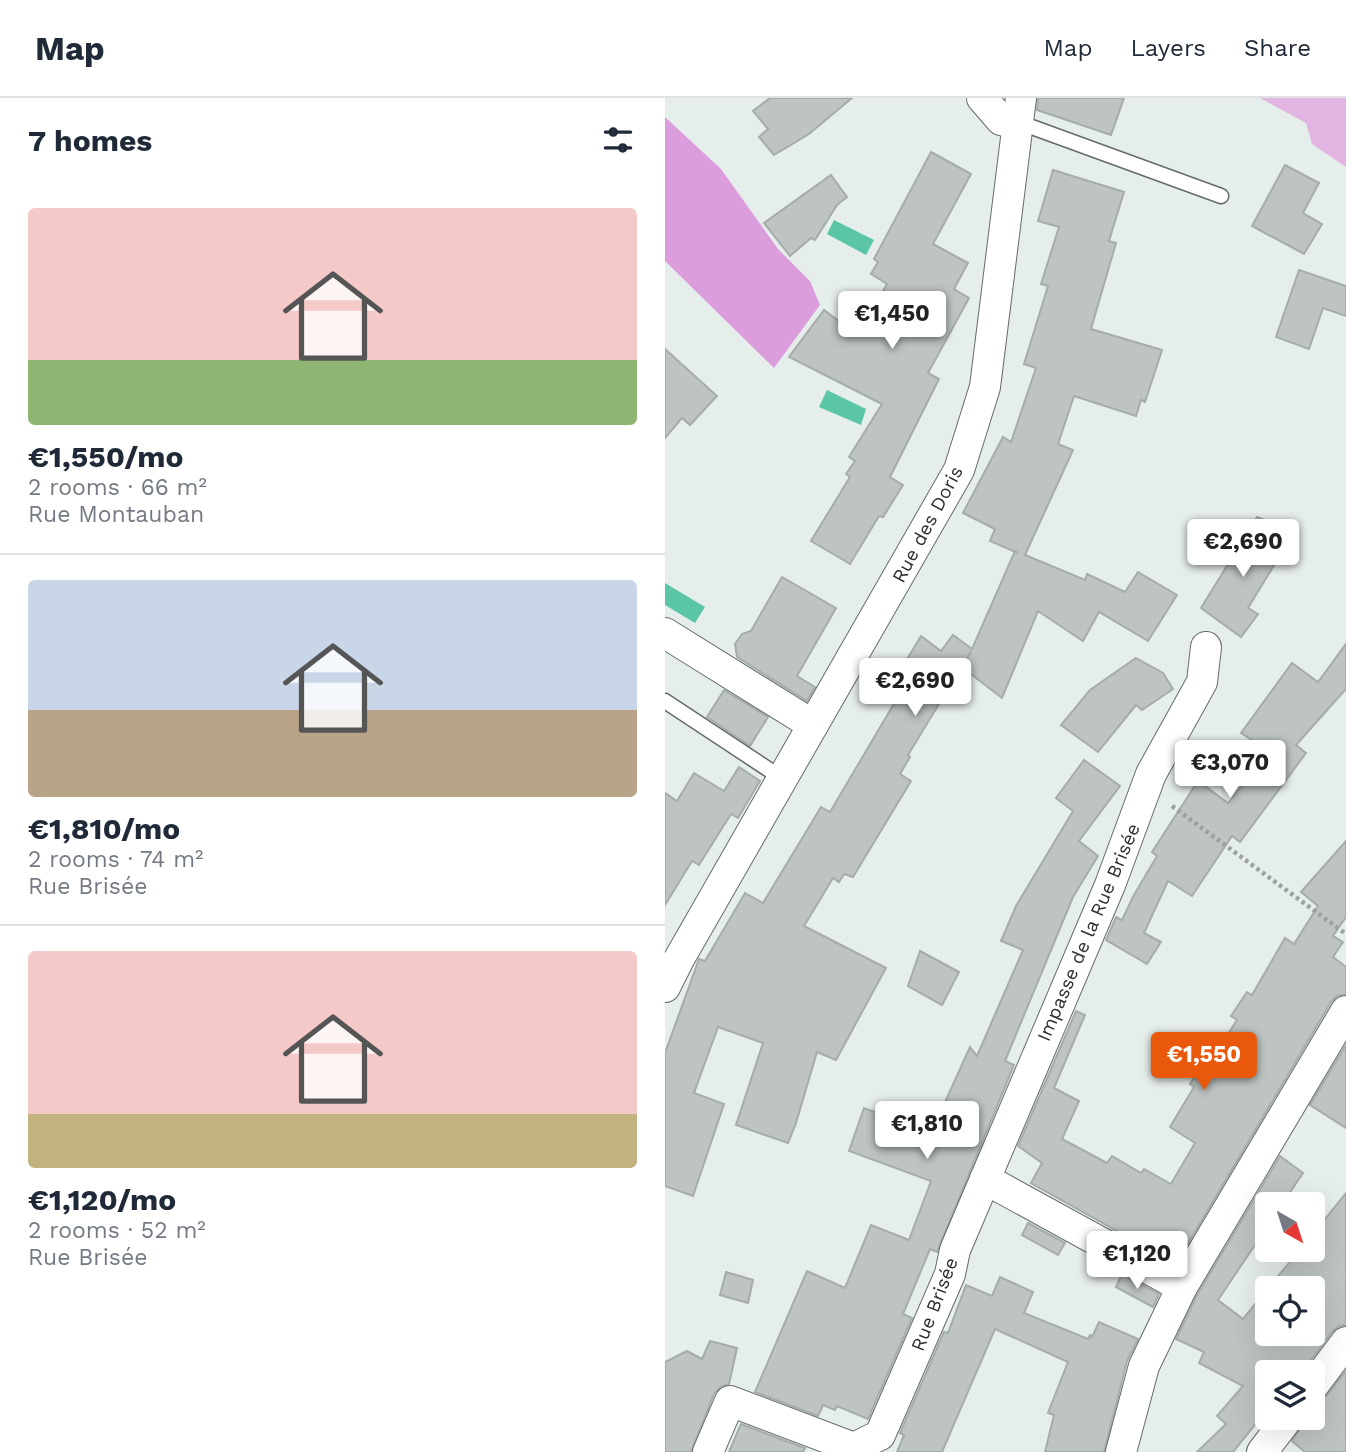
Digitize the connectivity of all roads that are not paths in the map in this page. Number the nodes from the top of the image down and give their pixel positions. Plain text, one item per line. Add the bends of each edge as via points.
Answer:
1 (982, 98) edge
2 (1018, 111) edge
3 (1221, 195) dead end
4 (665, 632) edge
5 (1206, 647) dead end
6 (665, 701) edge
7 (813, 725) junction
8 (783, 779) junction
9 (665, 987) edge
10 (1346, 1011) edge
11 (985, 1179) junction
12 (1182, 1287) junction
13 (1346, 1342) edge
14 (1325, 1370) edge
15 (1279, 1430) edge
16 (708, 1452) edge
17 (1121, 1452) edge
18 (1262, 1452) edge

1 - 2 street via 1001,120
2 - 3 lane
2 - 7 street, Rue des Doris via 985,387 959,470
4 - 7 street
5 - 11 street, Impasse de la Rue Brisée via 1202,682 1151,774 1110,885
6 - 8 lane
7 - 8 street, Rue des Doris
8 - 9 street, Rue des Doris
10 - 12 street
11 - 12 street
11 - 16 street, Rue Brisée via 955,1250 950,1274 880,1435 854,1448 730,1401
12 - 17 street via 1145,1366
13 - 14 street
15 - 18 street

